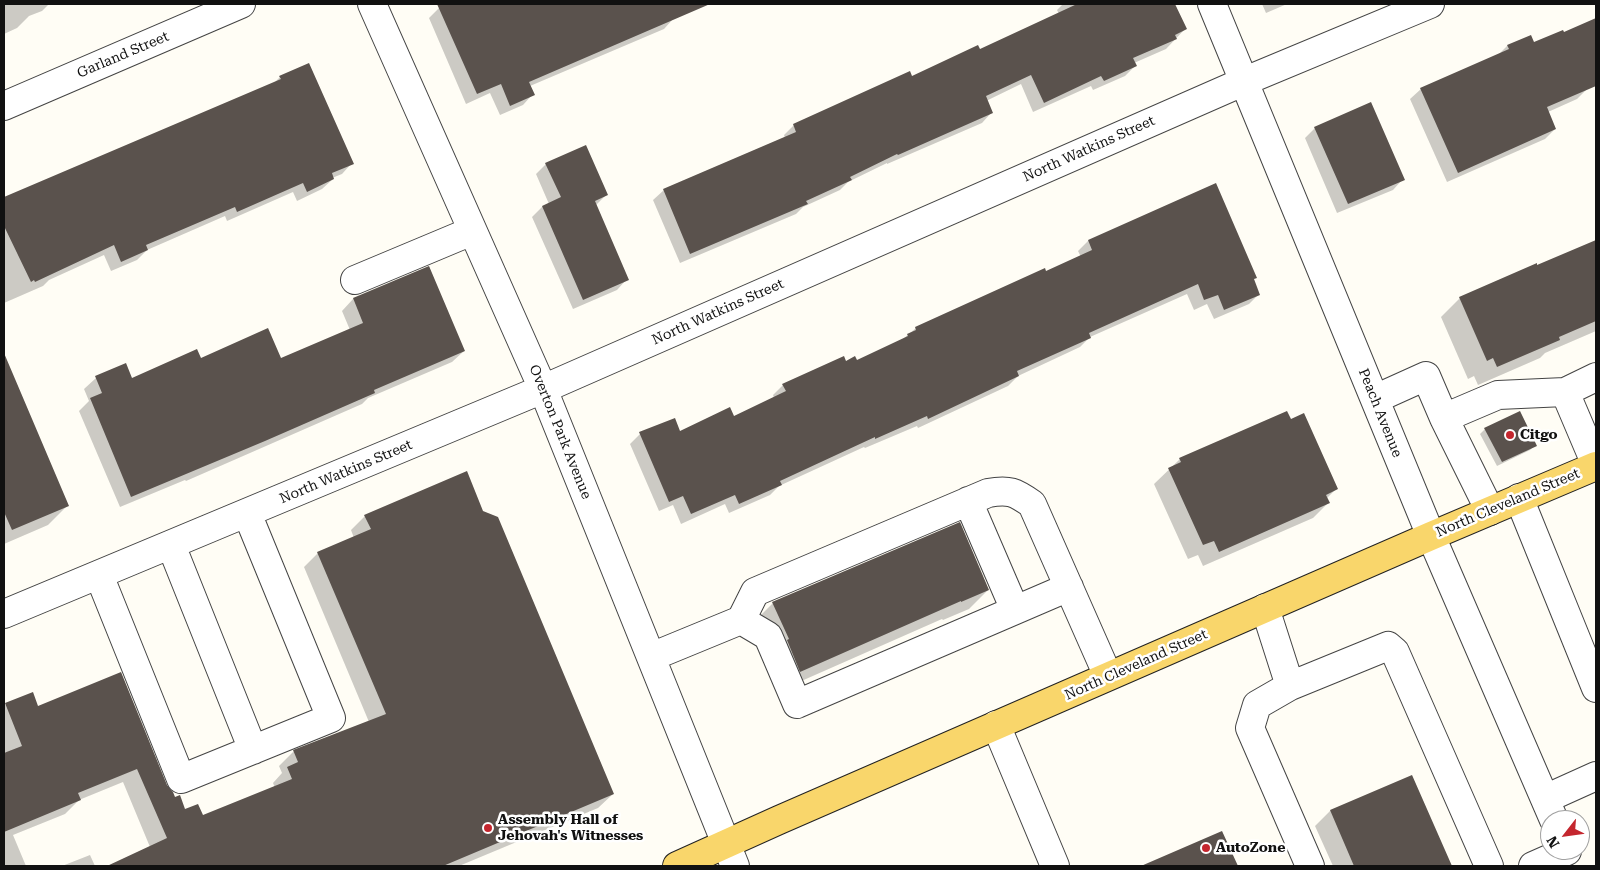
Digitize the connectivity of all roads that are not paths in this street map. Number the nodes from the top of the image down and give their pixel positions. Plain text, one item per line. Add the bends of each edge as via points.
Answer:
1 (241, 4) edge
2 (372, 4) edge
3 (1212, 4) edge
4 (1430, 4) edge
5 (1245, 80) junction
6 (4, 106) edge
7 (472, 231) junction
8 (355, 280) dead end
9 (1596, 377) edge
10 (543, 389) junction
11 (1564, 392) junction
12 (1375, 399) junction
13 (1444, 418) junction
14 (1596, 465) edge
15 (1519, 498) junction
16 (968, 501) junction
17 (1490, 511) junction
18 (247, 513) junction
19 (1431, 536) junction
20 (171, 545) junction
21 (99, 575) junction
22 (1069, 588) junction
23 (1265, 608) junction
24 (1014, 610) junction
25 (4, 614) edge
26 (741, 620) junction
27 (651, 657) junction
28 (1108, 676) junction
29 (1290, 686) junction
30 (1596, 688) edge
31 (996, 726) junction
32 (253, 750) junction
33 (1596, 776) edge
34 (1549, 810) edge
35 (731, 855) edge
36 (1555, 860) edge
37 (677, 866) edge
38 (1056, 866) edge
39 (1310, 866) edge
40 (1489, 866) edge
41 (1533, 866) edge

1 - 6 street, Garland Street
2 - 7 street, Overton Park Avenue
3 - 5 street, Peach Avenue
4 - 5 street, North Watkins Street
5 - 10 street, North Watkins Street
5 - 12 street, Peach Avenue
7 - 8 street
7 - 10 street, Overton Park Avenue
9 - 11 street
10 - 18 street, North Watkins Street
10 - 27 street, Overton Park Avenue
11 - 13 street via 1498,395
11 - 14 street
12 - 13 street via 1426,376
12 - 19 street, Peach Avenue
13 - 17 street
14 - 15 main road, North Cleveland Street
15 - 17 main road, North Cleveland Street
15 - 30 street
16 - 22 street via 1004,490 1018,494 1032,504
16 - 24 street
16 - 26 street via 755,592
17 - 19 main road, North Cleveland Street
18 - 20 street, North Watkins Street
18 - 32 street via 331,718
19 - 23 main road, North Cleveland Street
19 - 34 street, Peach Avenue
20 - 21 street, North Watkins Street
20 - 32 street
21 - 25 street, North Watkins Street
21 - 32 street via 181,779
22 - 24 street
22 - 28 street
23 - 28 main road, North Cleveland Street
23 - 29 street
24 - 26 street via 797,704 768,636
26 - 27 street
27 - 35 street, Overton Park Avenue
28 - 31 main road, North Cleveland Street
29 - 39 street via 1257,705 1250,728
29 - 40 street via 1388,646 1396,652
31 - 35 main road, North Cleveland Street via 779,820
31 - 38 street
33 - 34 street
35 - 37 main road, North Cleveland Street
36 - 41 street

